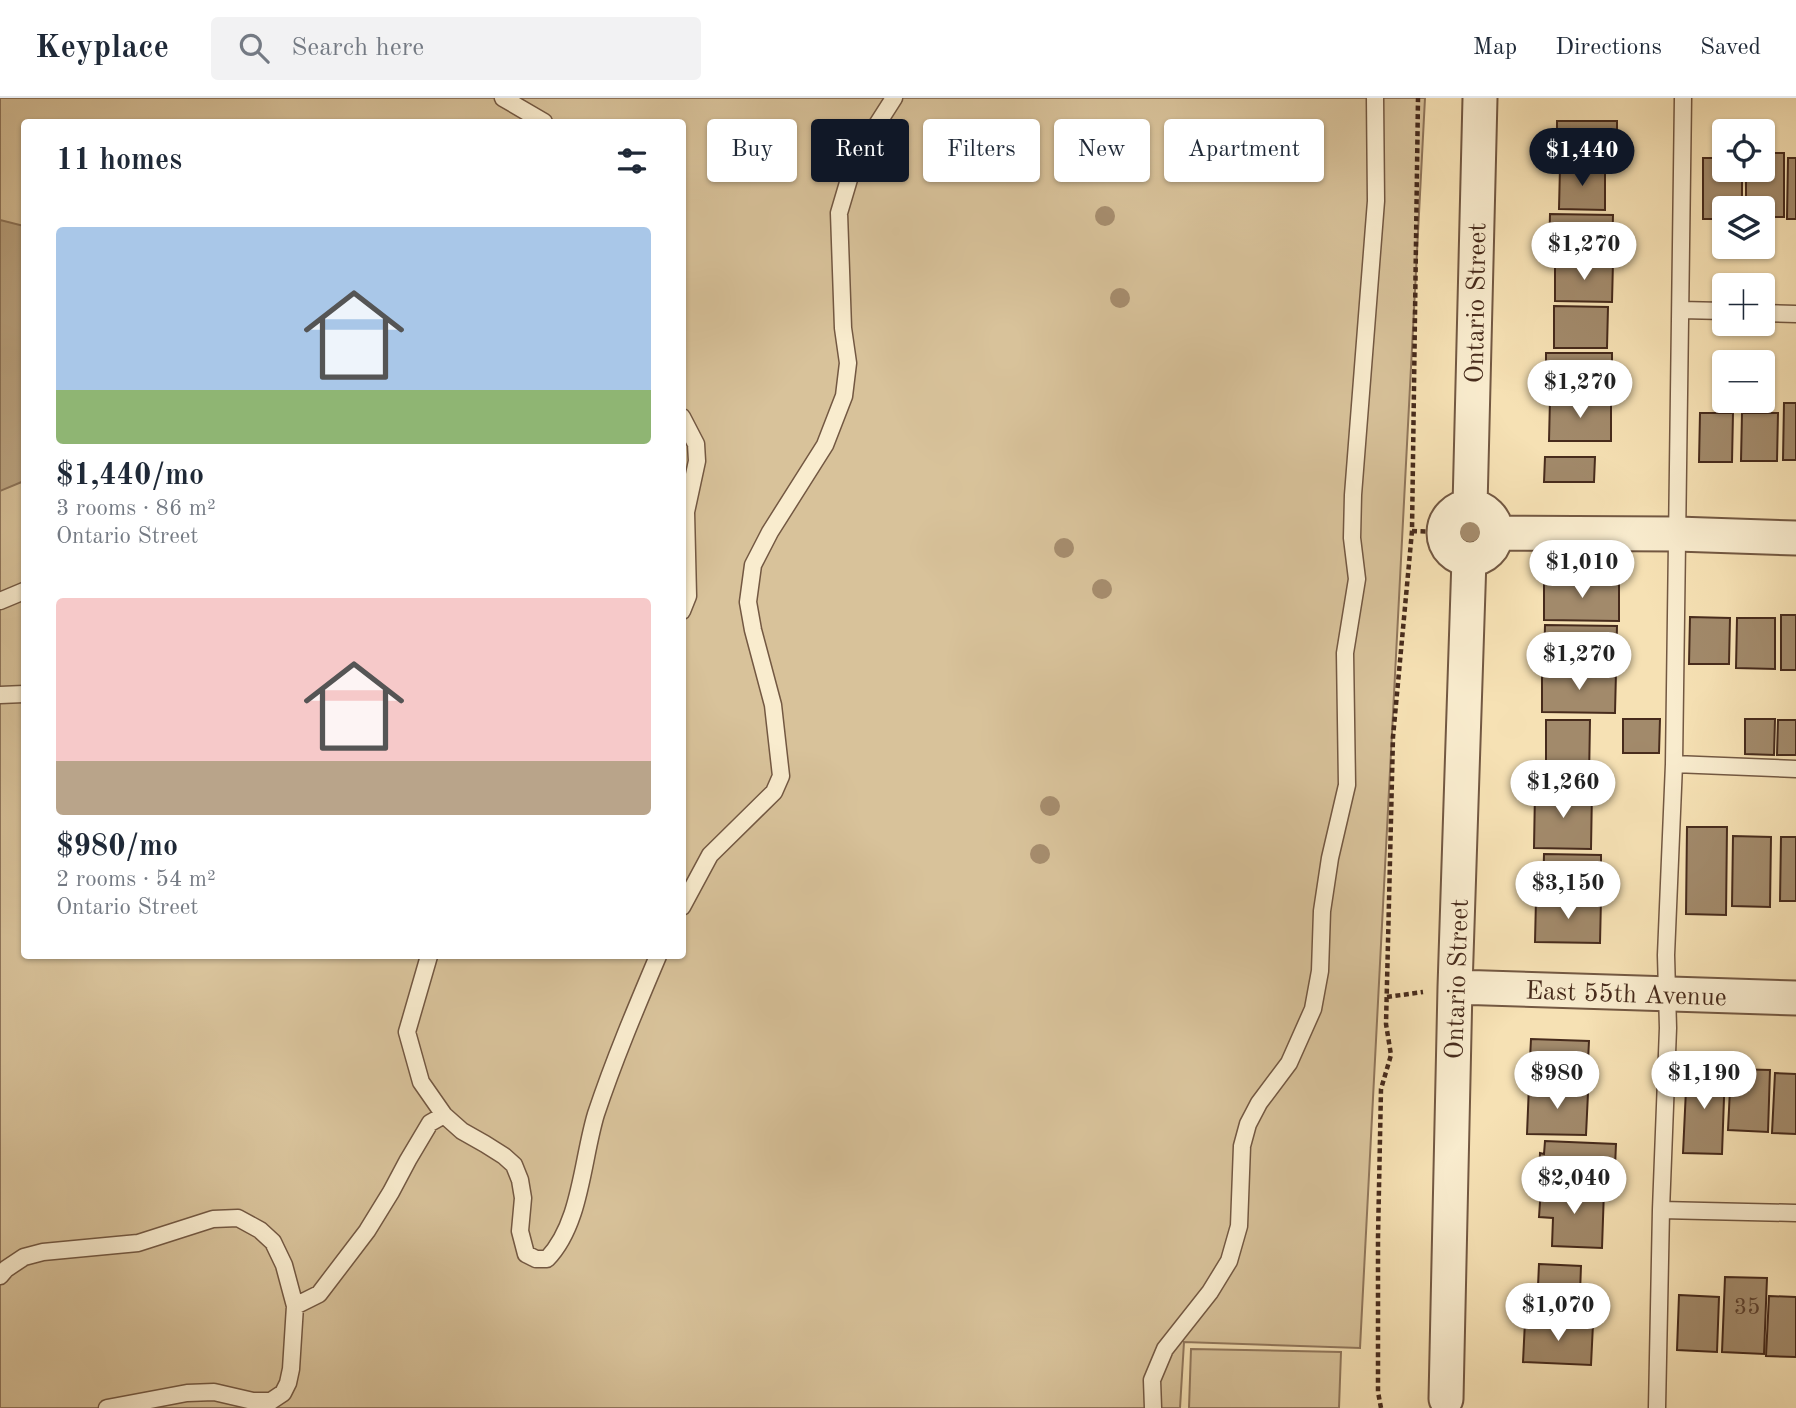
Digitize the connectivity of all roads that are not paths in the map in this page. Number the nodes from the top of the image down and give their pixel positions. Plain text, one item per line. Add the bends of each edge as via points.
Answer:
1 (503, 98) edge
2 (894, 98) edge
3 (1375, 98) edge
4 (1480, 98) edge
5 (1683, 98) edge
6 (539, 119) edge
7 (1681, 310) junction
8 (1712, 311) edge
9 (1775, 313) edge
10 (1796, 314) edge
11 (686, 425) edge
12 (1470, 507) junction
13 (686, 512) edge
14 (686, 512) edge
15 (1496, 533) junction
16 (1677, 534) junction
17 (1796, 538) edge
18 (1469, 559) junction
19 (21, 593) edge
20 (0, 601) edge
21 (686, 601) edge
22 (21, 694) edge
23 (0, 695) edge
24 (1674, 764) junction
25 (1796, 769) edge
26 (686, 900) edge
27 (428, 959) edge
28 (658, 959) edge
29 (1455, 987) junction
30 (1667, 995) junction
31 (1796, 998) edge
32 (444, 1115) junction
33 (1661, 1210) junction
34 (1796, 1213) edge
35 (0, 1276) edge
36 (295, 1306) junction
37 (1446, 1405) edge
38 (107, 1408) edge
39 (1153, 1408) edge
40 (1657, 1408) edge

1 - 6 lane
2 - 26 lane via 855,159 839,213 848,363 844,396 825,445 753,565 748,602 773,705 781,776 774,792 710,855
3 - 39 lane via 1376,201 1353,495 1357,579 1345,653 1347,785 1322,911 1320,971 1312,1009 1289,1063 1248,1124 1242,1146 1240,1226 1229,1261 1165,1349 1152,1380
4 - 12 street, Ontario Street
5 - 7 lane
7 - 8 lane
7 - 16 lane
9 - 10 lane
11 - 13 lane via 696,444 697,461
12 - 15 street via 1488,514
12 - 18 street via 1428,531
14 - 21 lane
15 - 16 street
15 - 18 street via 1488,552
16 - 17 street
16 - 24 lane
18 - 29 street, Ontario Street
19 - 20 lane
22 - 23 lane
24 - 25 lane
24 - 30 lane
27 - 32 lane via 407,1032 421,1082
28 - 32 lane via 610,1072 571,1220 547,1259 526,1254 521,1241 523,1198 514,1165
29 - 30 street, East 55th Avenue
29 - 37 street, Ontario Street
30 - 31 street, East 55th Avenue
30 - 33 lane
32 - 36 lane via 430,1123 367,1231 319,1294
33 - 34 lane
33 - 40 lane
35 - 36 lane via 24,1256 138,1243 213,1219 238,1218 273,1242
36 - 38 lane via 288,1383 271,1401 214,1392 187,1393

